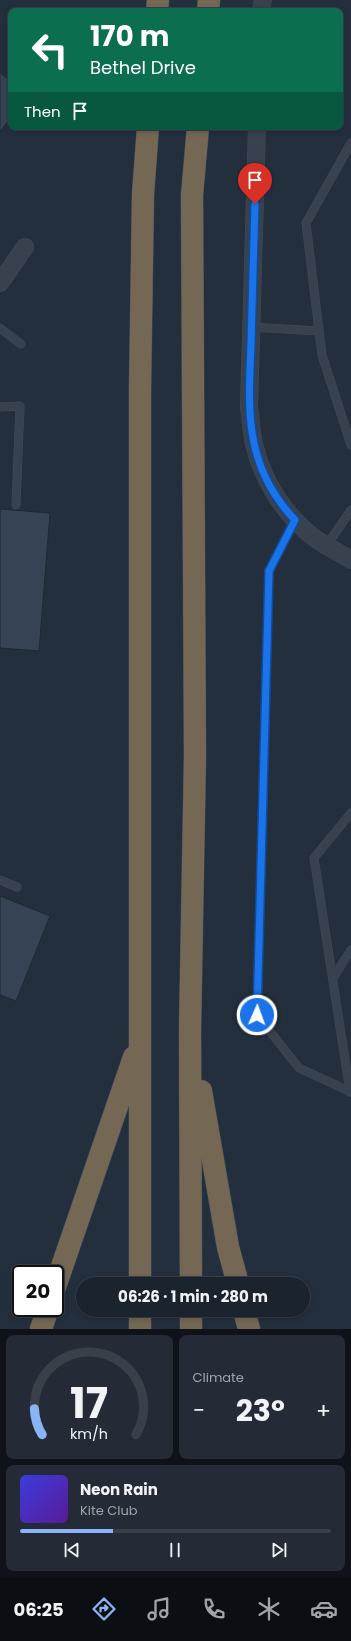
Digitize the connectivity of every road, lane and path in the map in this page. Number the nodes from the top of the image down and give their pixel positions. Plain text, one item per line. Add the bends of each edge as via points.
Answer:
1 (148, 130) edge
2 (198, 130) edge
3 (257, 130) edge
4 (351, 142) edge
5 (25, 247) dead end
6 (0, 283) edge
7 (251, 326) junction
8 (0, 328) edge
9 (319, 331) junction
10 (21, 344) dead end
11 (0, 407) edge
12 (351, 444) edge
13 (16, 505) dead end
14 (351, 510) edge
15 (295, 520) junction
16 (327, 545) junction
17 (351, 560) edge
18 (351, 813) edge
19 (0, 880) edge
20 (17, 887) dead end
21 (351, 950) edge
22 (333, 978) junction
23 (190, 1031) junction
24 (140, 1041) junction
25 (351, 1092) edge
26 (63, 1265) edge
27 (140, 1277) edge
28 (191, 1277) edge
29 (236, 1277) edge
30 (45, 1317) edge
31 (140, 1317) edge
32 (191, 1317) edge
33 (246, 1317) edge
34 (41, 1329) edge
35 (140, 1329) edge
36 (191, 1329) edge
37 (249, 1329) edge

1 - 24 highway via 143,194 140,391
2 - 23 highway via 192,196 195,755
3 - 7 street
4 - 9 lane via 306,223
5 - 6 street
7 - 9 lane
7 - 15 street via 249,407 254,443 271,488
8 - 10 lane
9 - 12 lane via 322,355
11 - 13 lane via 20,406
14 - 16 lane
15 - 16 street via 308,533
15 - 25 lane via 269,571 257,1015 299,1068
16 - 17 street
18 - 22 lane via 314,858
19 - 20 lane
21 - 22 lane
22 - 25 lane
23 - 28 highway
23 - 29 highway via 228,1247
24 - 26 highway
24 - 27 highway
30 - 34 highway
31 - 35 highway
32 - 36 highway
33 - 37 highway

